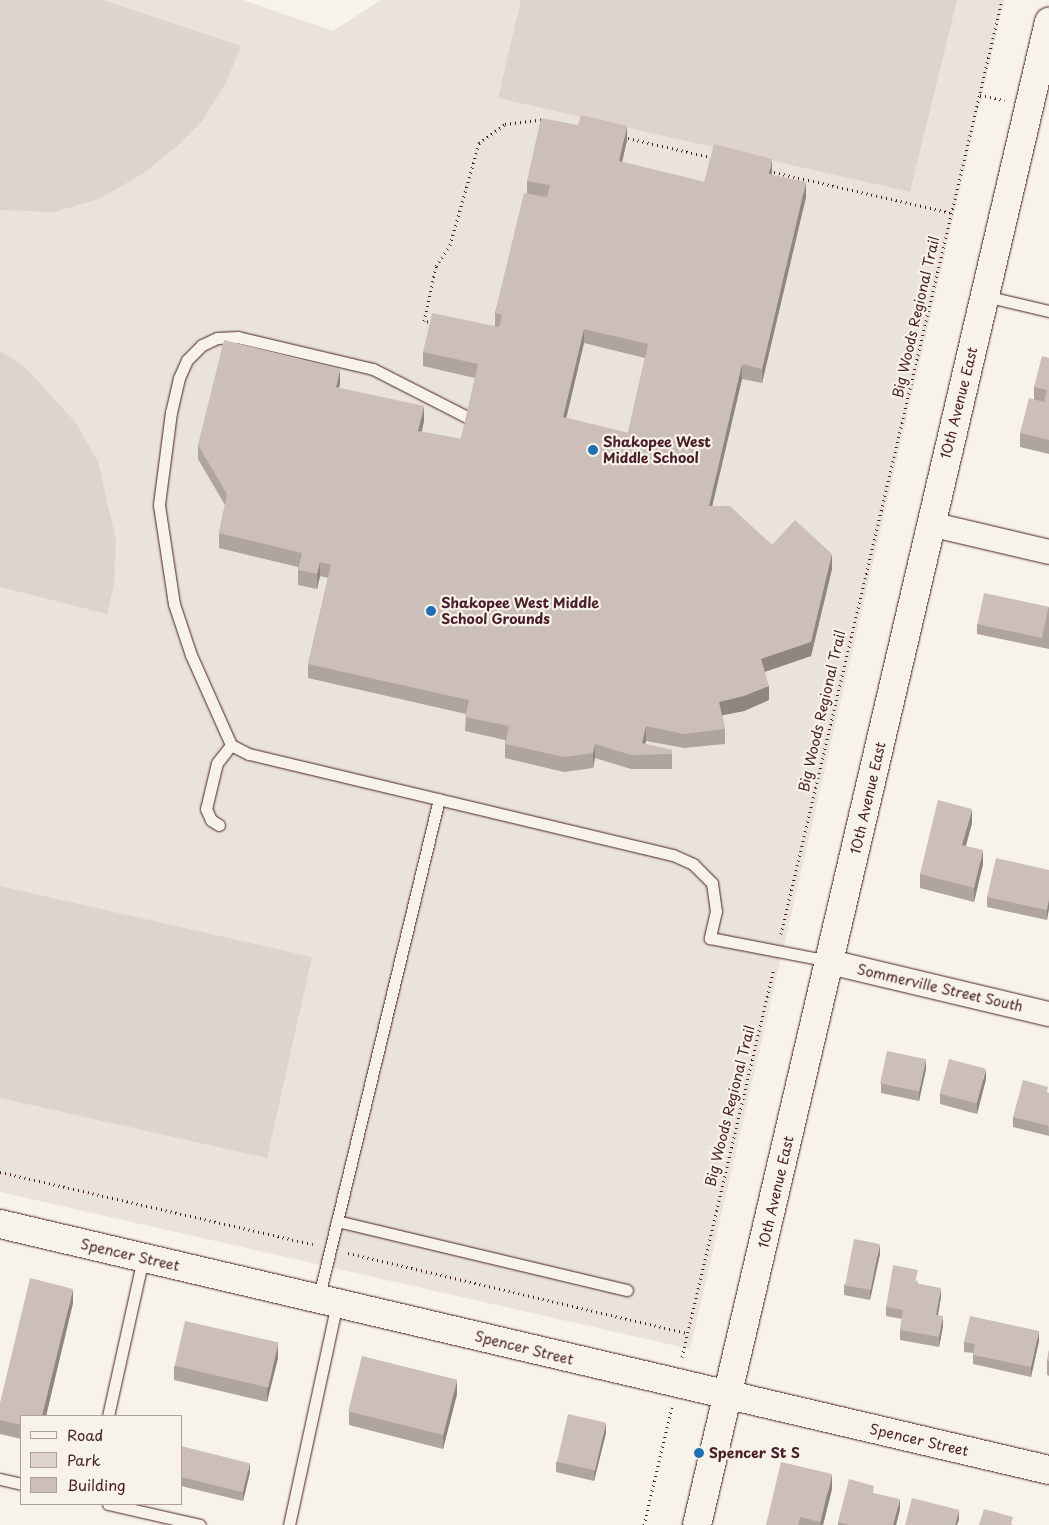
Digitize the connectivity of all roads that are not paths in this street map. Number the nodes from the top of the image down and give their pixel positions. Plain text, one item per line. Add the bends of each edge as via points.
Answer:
1 (1049, 22) edge
2 (1043, 72) edge
3 (985, 296) junction
4 (1049, 311) edge
5 (469, 418) edge
6 (930, 524) junction
7 (1049, 552) edge
8 (231, 745) junction
9 (439, 799) junction
10 (220, 825) dead end
11 (830, 962) junction
12 (1049, 1014) edge
13 (337, 1221) junction
14 (0, 1224) edge
15 (143, 1258) junction
16 (628, 1290) dead end
17 (328, 1301) junction
18 (727, 1397) junction
19 (108, 1415) edge
20 (1049, 1470) edge
21 (0, 1479) edge
22 (20, 1484) edge
23 (112, 1505) edge
24 (200, 1525) edge
25 (289, 1525) edge
26 (697, 1525) edge

1 - 2 main road, 10th Avenue East
2 - 3 main road, 10th Avenue East
3 - 4 lane
3 - 6 main road, 10th Avenue East
5 - 8 lane via 373,369 238,337 217,338 202,345 187,360 178,378 162,459 161,522 174,604 191,655
6 - 7 street
6 - 11 main road, 10th Avenue East
8 - 9 lane via 249,754
8 - 10 lane via 217,763 206,809 211,820
9 - 11 lane via 673,855 693,864 712,883 716,911 710,938
9 - 13 lane
11 - 12 street, Sommerville Street South
11 - 18 main road, 10th Avenue East
13 - 16 lane
13 - 17 lane
14 - 15 main road, Spencer Street
15 - 17 main road, Spencer Street
15 - 19 lane
17 - 18 main road, Spencer Street
17 - 25 lane
18 - 20 main road, Spencer Street
18 - 26 main road, 10th Avenue East
21 - 22 lane
23 - 24 lane

